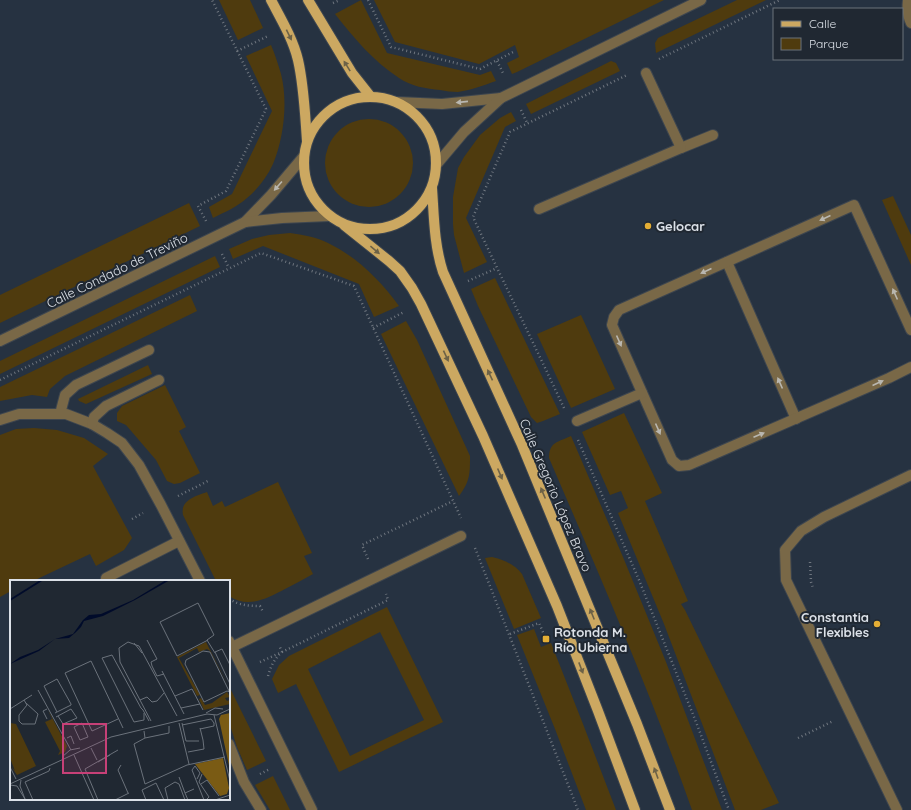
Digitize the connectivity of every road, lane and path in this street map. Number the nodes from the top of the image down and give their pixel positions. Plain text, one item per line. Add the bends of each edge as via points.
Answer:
1 (212, 0) edge
2 (272, 0) edge
3 (308, 0) edge
4 (368, 0) edge
5 (701, 0) edge
6 (908, 0) edge
7 (911, 23) edge
8 (516, 51) dead end
9 (646, 73) dead end
10 (371, 97) junction
11 (501, 98) junction
12 (397, 102) junction
13 (527, 123) dead end
14 (713, 135) dead end
15 (307, 143) junction
16 (681, 148) junction
17 (304, 156) junction
18 (437, 164) junction
19 (432, 188) junction
20 (198, 206) dead end
21 (539, 209) dead end
22 (329, 216) junction
23 (245, 222) junction
24 (344, 225) junction
25 (727, 262) junction
26 (355, 292) dead end
27 (911, 330) edge
28 (0, 341) edge
29 (149, 350) dead end
30 (911, 367) edge
31 (0, 380) edge
32 (159, 380) dead end
33 (642, 393) junction
34 (564, 408) dead end
35 (60, 414) junction
36 (796, 419) junction
37 (0, 420) edge
38 (577, 421) dead end
39 (92, 424) junction
40 (577, 437) dead end
41 (911, 475) edge
42 (208, 481) dead end
43 (173, 499) dead end
44 (454, 501) dead end
45 (461, 536) dead end
46 (179, 541) junction
47 (362, 545) dead end
48 (106, 578) dead end
49 (199, 580) edge
50 (388, 600) dead end
51 (510, 634) dead end
52 (546, 639) dead end
53 (230, 644) edge
54 (270, 680) dead end
55 (230, 747) edge
56 (261, 810) edge
57 (312, 810) edge
58 (635, 810) edge
59 (670, 810) edge
60 (729, 810) edge
61 (896, 810) edge

1 - 20 path via 266,109 226,191
2 -> 15 main road via 298,60
10 -> 3 main road via 352,73
4 - 8 path via 391,47 480,69
5 - 11 street
6 - 7 street via 908,17
9 - 16 street
10 - 12 main road
10 - 15 main road via 357,98 333,108 314,129
11 -> 12 street via 442,104
11 - 18 street via 464,132
12 - 18 main road via 408,108 425,126 431,136
13 - 34 path via 510,132 473,217
14 - 16 street
15 - 17 main road
16 - 21 street
17 - 22 main road via 309,190
17 -> 23 street, Calle Condado de Treviño
18 - 19 main road
19 - 24 main road via 417,211 397,224 385,229 371,230
59 -> 19 main road, Calle Gregorio López Bravo via 528,459 443,272 435,233
22 - 23 street, Calle Condado de Treviño
22 - 24 main road
23 - 28 street, Calle Condado de Treviño
24 -> 58 main road via 400,271 421,304 483,436 557,606
27 -> 25 street via 854,205
25 -> 33 street via 618,310 612,325
36 -> 25 street
26 - 31 path via 354,286 261,253
29 - 35 street via 76,385 66,395
36 -> 30 street
32 - 39 street via 106,406 94,417
33 -> 36 street via 672,460 679,466 689,465
33 - 38 street
35 - 37 street via 18,414
35 - 39 street
39 - 46 street via 122,443 139,465
40 - 60 path via 640,580
41 - 61 street via 824,517 801,531 785,550 786,580
42 - 43 path
44 - 47 path
45 - 53 street
46 - 48 street
46 - 49 street
50 - 54 path via 282,652 275,658 271,667 268,676
51 - 52 path via 539,623
53 - 57 street
55 - 56 street via 244,782

